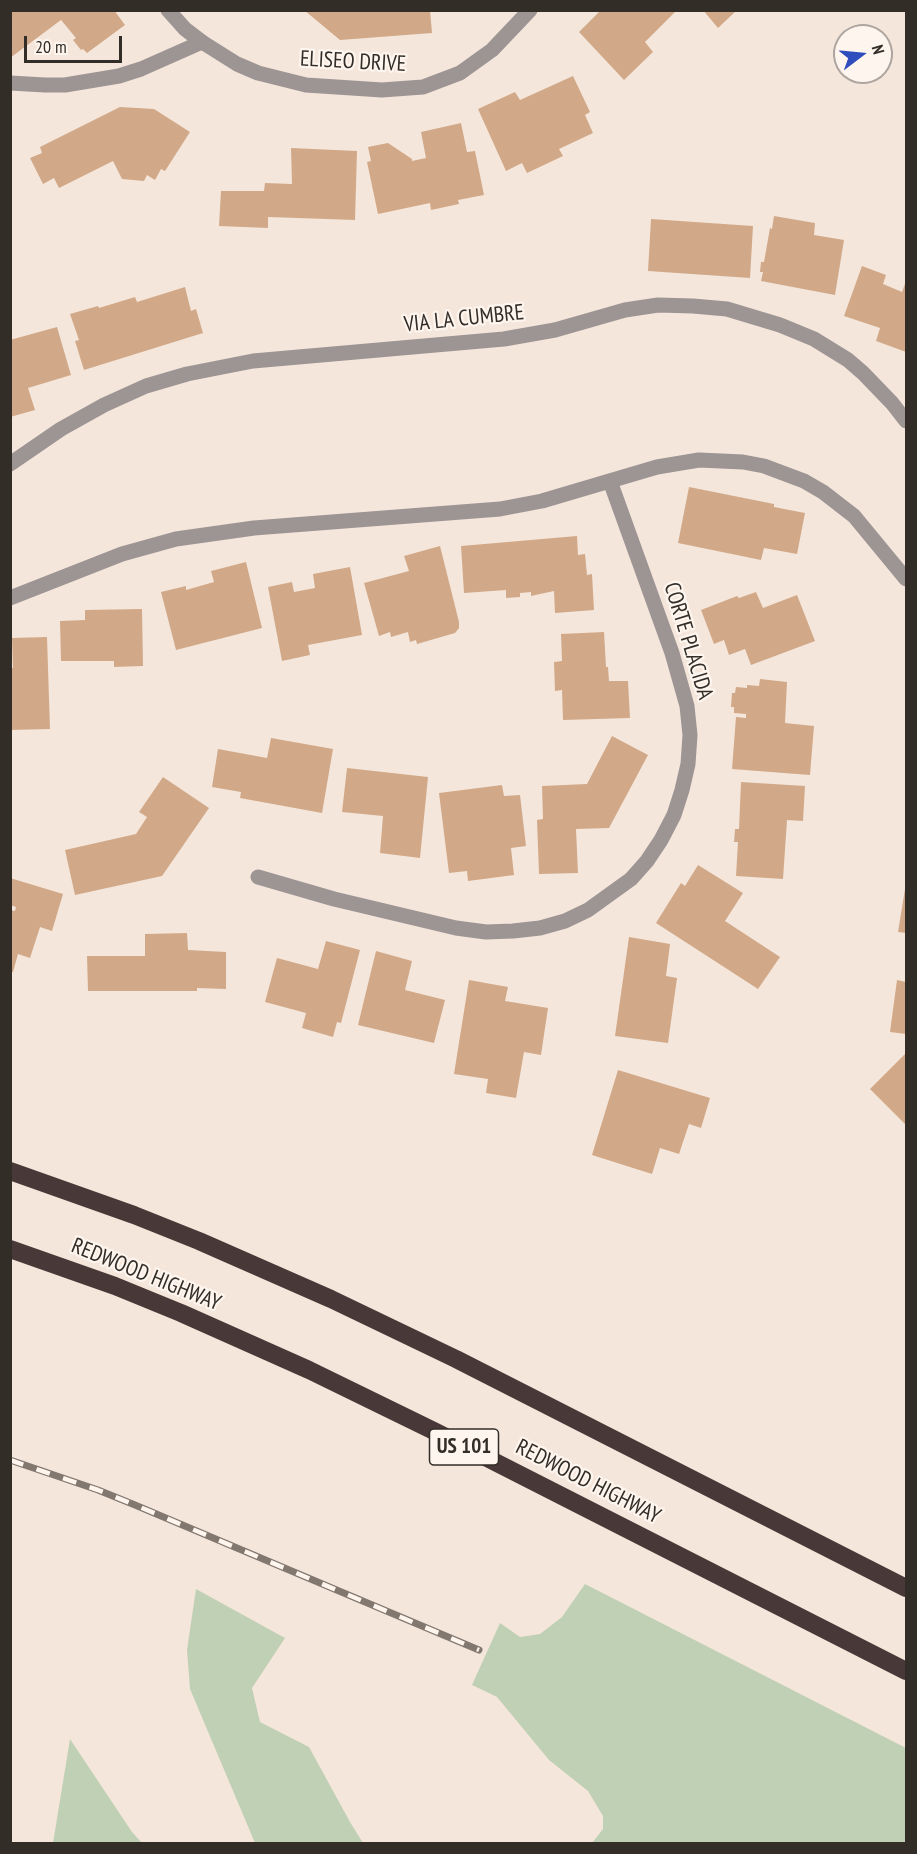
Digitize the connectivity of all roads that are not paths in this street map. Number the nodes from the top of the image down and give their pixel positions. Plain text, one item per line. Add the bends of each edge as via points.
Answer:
1 (168, 10) edge
2 (530, 10) edge
3 (202, 42) junction
4 (10, 83) edge
5 (906, 421) edge
6 (10, 464) edge
7 (610, 482) junction
8 (906, 579) edge
9 (10, 598) edge
10 (258, 877) dead end
11 (10, 1171) edge
12 (10, 1249) edge
13 (906, 1588) edge
14 (906, 1671) edge

1 - 3 street, ELISEO DRIVE
2 - 3 street, ELISEO DRIVE via 492,50 460,73 423,87 405,89 340,88 281,80 237,64
3 - 4 street via 119,76 65,85
5 - 6 street, VIA LA CUMBRE via 863,373 814,339 780,324 727,309 658,306 625,310 555,330 504,339 253,362 187,374 146,386 104,405
7 - 8 street via 657,467 699,460 743,462 774,469 804,481 840,504 868,531
7 - 9 street via 500,509 254,528 176,539 122,554
7 - 10 street, CORTE PLACIDA via 672,653 689,725 688,764 674,815 647,861 631,879 588,910 565,921 540,928 486,932 334,899
11 - 13 highway via 156,1223 331,1299
12 - 14 highway, REDWOOD HIGHWAY / US 101 via 170,1308 309,1370

